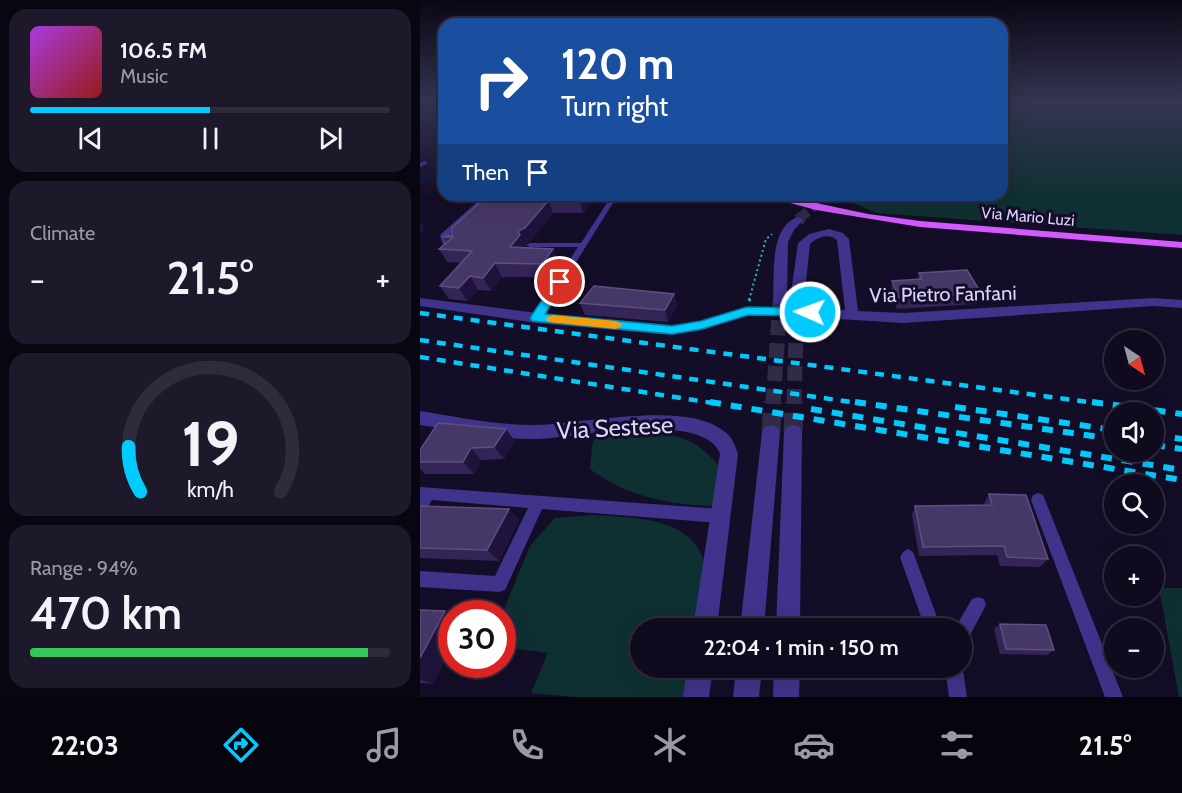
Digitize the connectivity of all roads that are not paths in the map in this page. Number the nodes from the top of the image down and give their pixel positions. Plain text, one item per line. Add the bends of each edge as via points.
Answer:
1 (482, 201) edge
2 (611, 201) edge
3 (792, 201) edge
4 (798, 220) tunnel mouth
5 (454, 243) edge
6 (530, 245) edge
7 (583, 245) junction
8 (1182, 245) edge
9 (797, 300) tunnel mouth
10 (420, 302) edge
11 (780, 302) tunnel mouth
12 (1182, 304) edge
13 (852, 315) junction
14 (537, 318) junction
15 (420, 418) edge
16 (771, 432) tunnel mouth
17 (793, 432) tunnel mouth
18 (424, 493) edge
19 (1038, 500) dead end
20 (538, 502) junction
21 (420, 507) edge
22 (720, 516) junction
23 (908, 557) dead end
24 (420, 579) edge
25 (978, 605) dead end
26 (706, 618) edge
27 (753, 618) edge
28 (788, 618) edge
29 (929, 618) edge
30 (971, 618) edge
31 (699, 678) edge
32 (748, 678) edge
33 (787, 678) edge
34 (955, 678) edge
35 (696, 697) edge
36 (746, 697) edge
37 (786, 697) edge
38 (958, 697) edge
39 (1114, 697) edge

1 - 5 lane via 444,236 446,242
2 - 7 lane
3 - 8 main road, Via Mario Luzi via 919,223
4 - 11 street via 782,242
6 - 7 lane
7 - 14 lane
9 - 13 street via 804,243 818,234 836,234 843,239
10 - 14 street, Via Pietro Fanfani
12 - 13 street, Via Pietro Fanfani via 1154,302 903,318
13 - 14 street, Via Pietro Fanfani via 747,311 672,330
15 - 22 street, Via Sestese via 533,432 660,422 701,429 723,439 728,446
16 - 27 street
17 - 28 street
18 - 20 lane
18 - 21 lane
19 - 39 lane
20 - 22 lane
20 - 24 lane via 499,584
22 - 26 street, Via Sestese
23 - 29 lane
25 - 30 lane
31 - 35 street
32 - 36 street
33 - 37 street
34 - 38 lane

